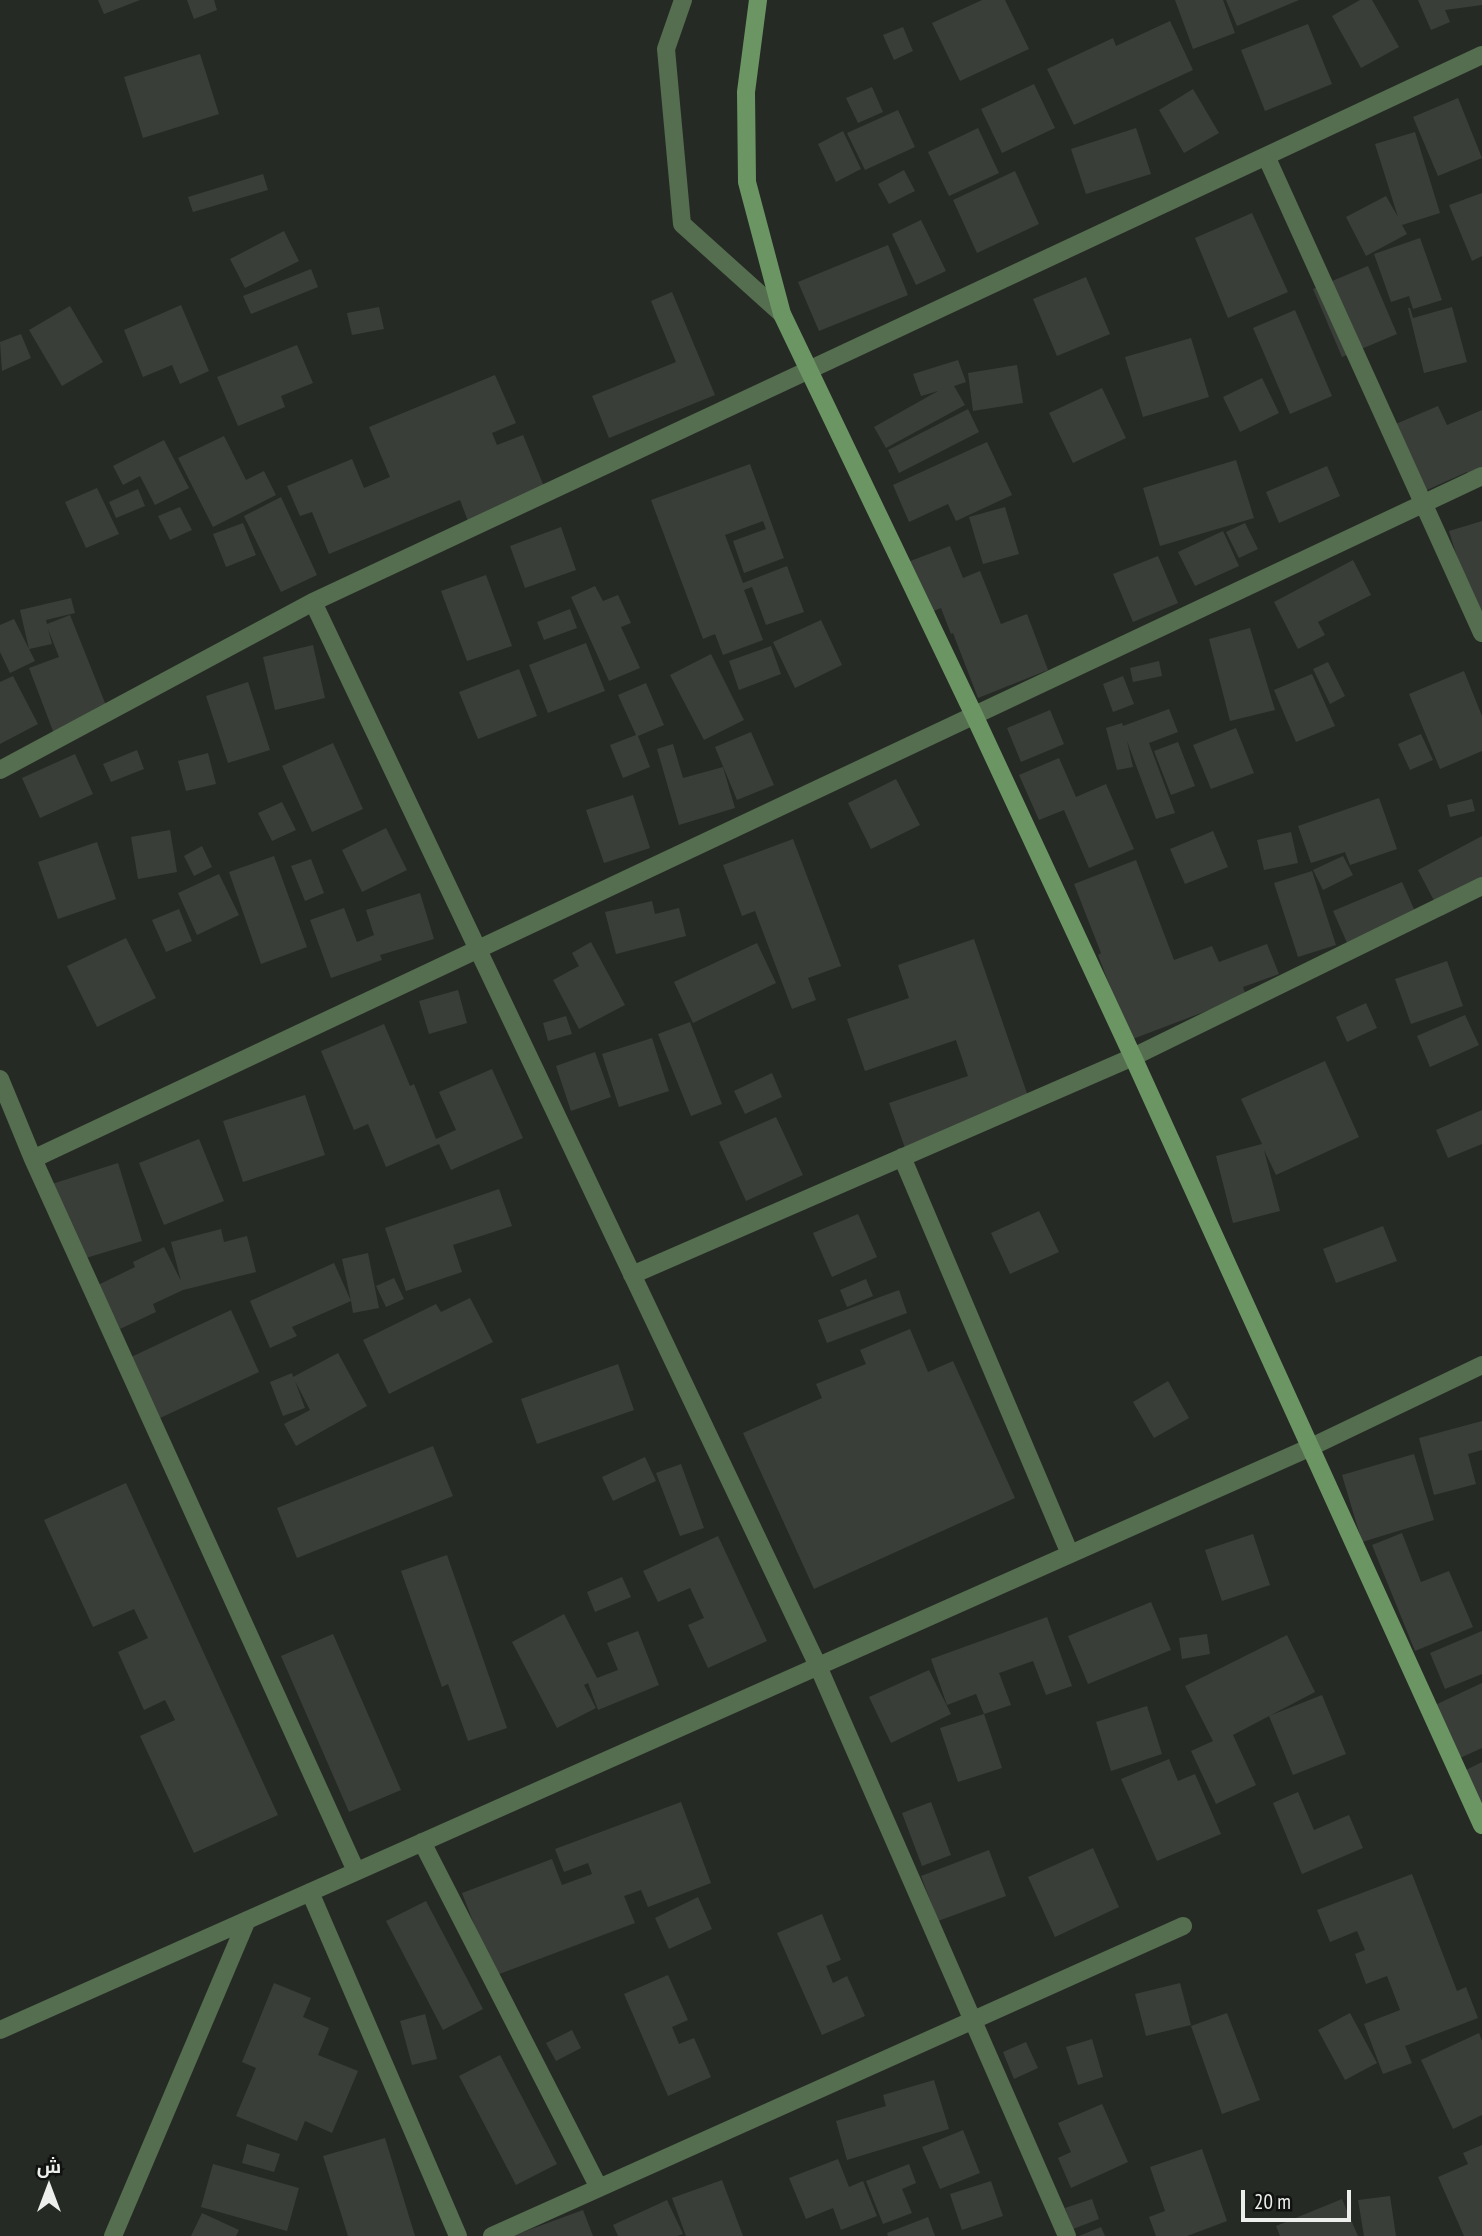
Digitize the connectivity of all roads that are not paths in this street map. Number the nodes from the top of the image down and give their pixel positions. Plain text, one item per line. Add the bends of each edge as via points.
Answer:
1 (683, 0) edge
2 (758, 0) edge
3 (1482, 55) edge
4 (1266, 156) junction
5 (782, 314) junction
6 (809, 371) junction
7 (1482, 476) edge
8 (1422, 504) junction
9 (313, 602) junction
10 (1482, 633) edge
11 (974, 715) junction
12 (0, 769) edge
13 (1482, 886) edge
14 (477, 949) junction
15 (1133, 1057) junction
16 (0, 1079) edge
17 (902, 1157) junction
18 (33, 1158) junction
19 (632, 1275) junction
20 (1482, 1365) edge
21 (1311, 1447) junction
22 (1070, 1554) junction
23 (818, 1666) junction
24 (1482, 1825) edge
25 (422, 1842) junction
26 (356, 1871) junction
27 (310, 1892) junction
28 (247, 1920) junction
29 (1183, 1926) dead end
30 (972, 2020) junction
31 (0, 2030) edge
32 (599, 2188) junction
33 (113, 2236) edge
34 (458, 2236) edge
35 (492, 2236) edge
36 (1066, 2236) edge

1 - 5 street via 666,49 682,224
2 - 5 main road via 746,92 747,182
3 - 4 street
4 - 6 street
4 - 8 street
5 - 6 main road
6 - 9 street
6 - 11 main road
7 - 8 street
8 - 10 street
8 - 11 street
9 - 12 street
9 - 14 street
11 - 14 street
11 - 15 main road
13 - 15 street
14 - 18 street
14 - 19 street
15 - 17 street
15 - 21 main road
16 - 18 street
17 - 19 street
17 - 22 street
18 - 26 street
19 - 23 street
20 - 21 street
21 - 22 street
21 - 24 main road
22 - 23 street
23 - 25 street
23 - 30 street
25 - 26 street
25 - 32 street
26 - 27 street
27 - 28 street
27 - 34 street
28 - 31 street
28 - 33 street
29 - 30 street
30 - 32 street
30 - 36 street
32 - 35 street

